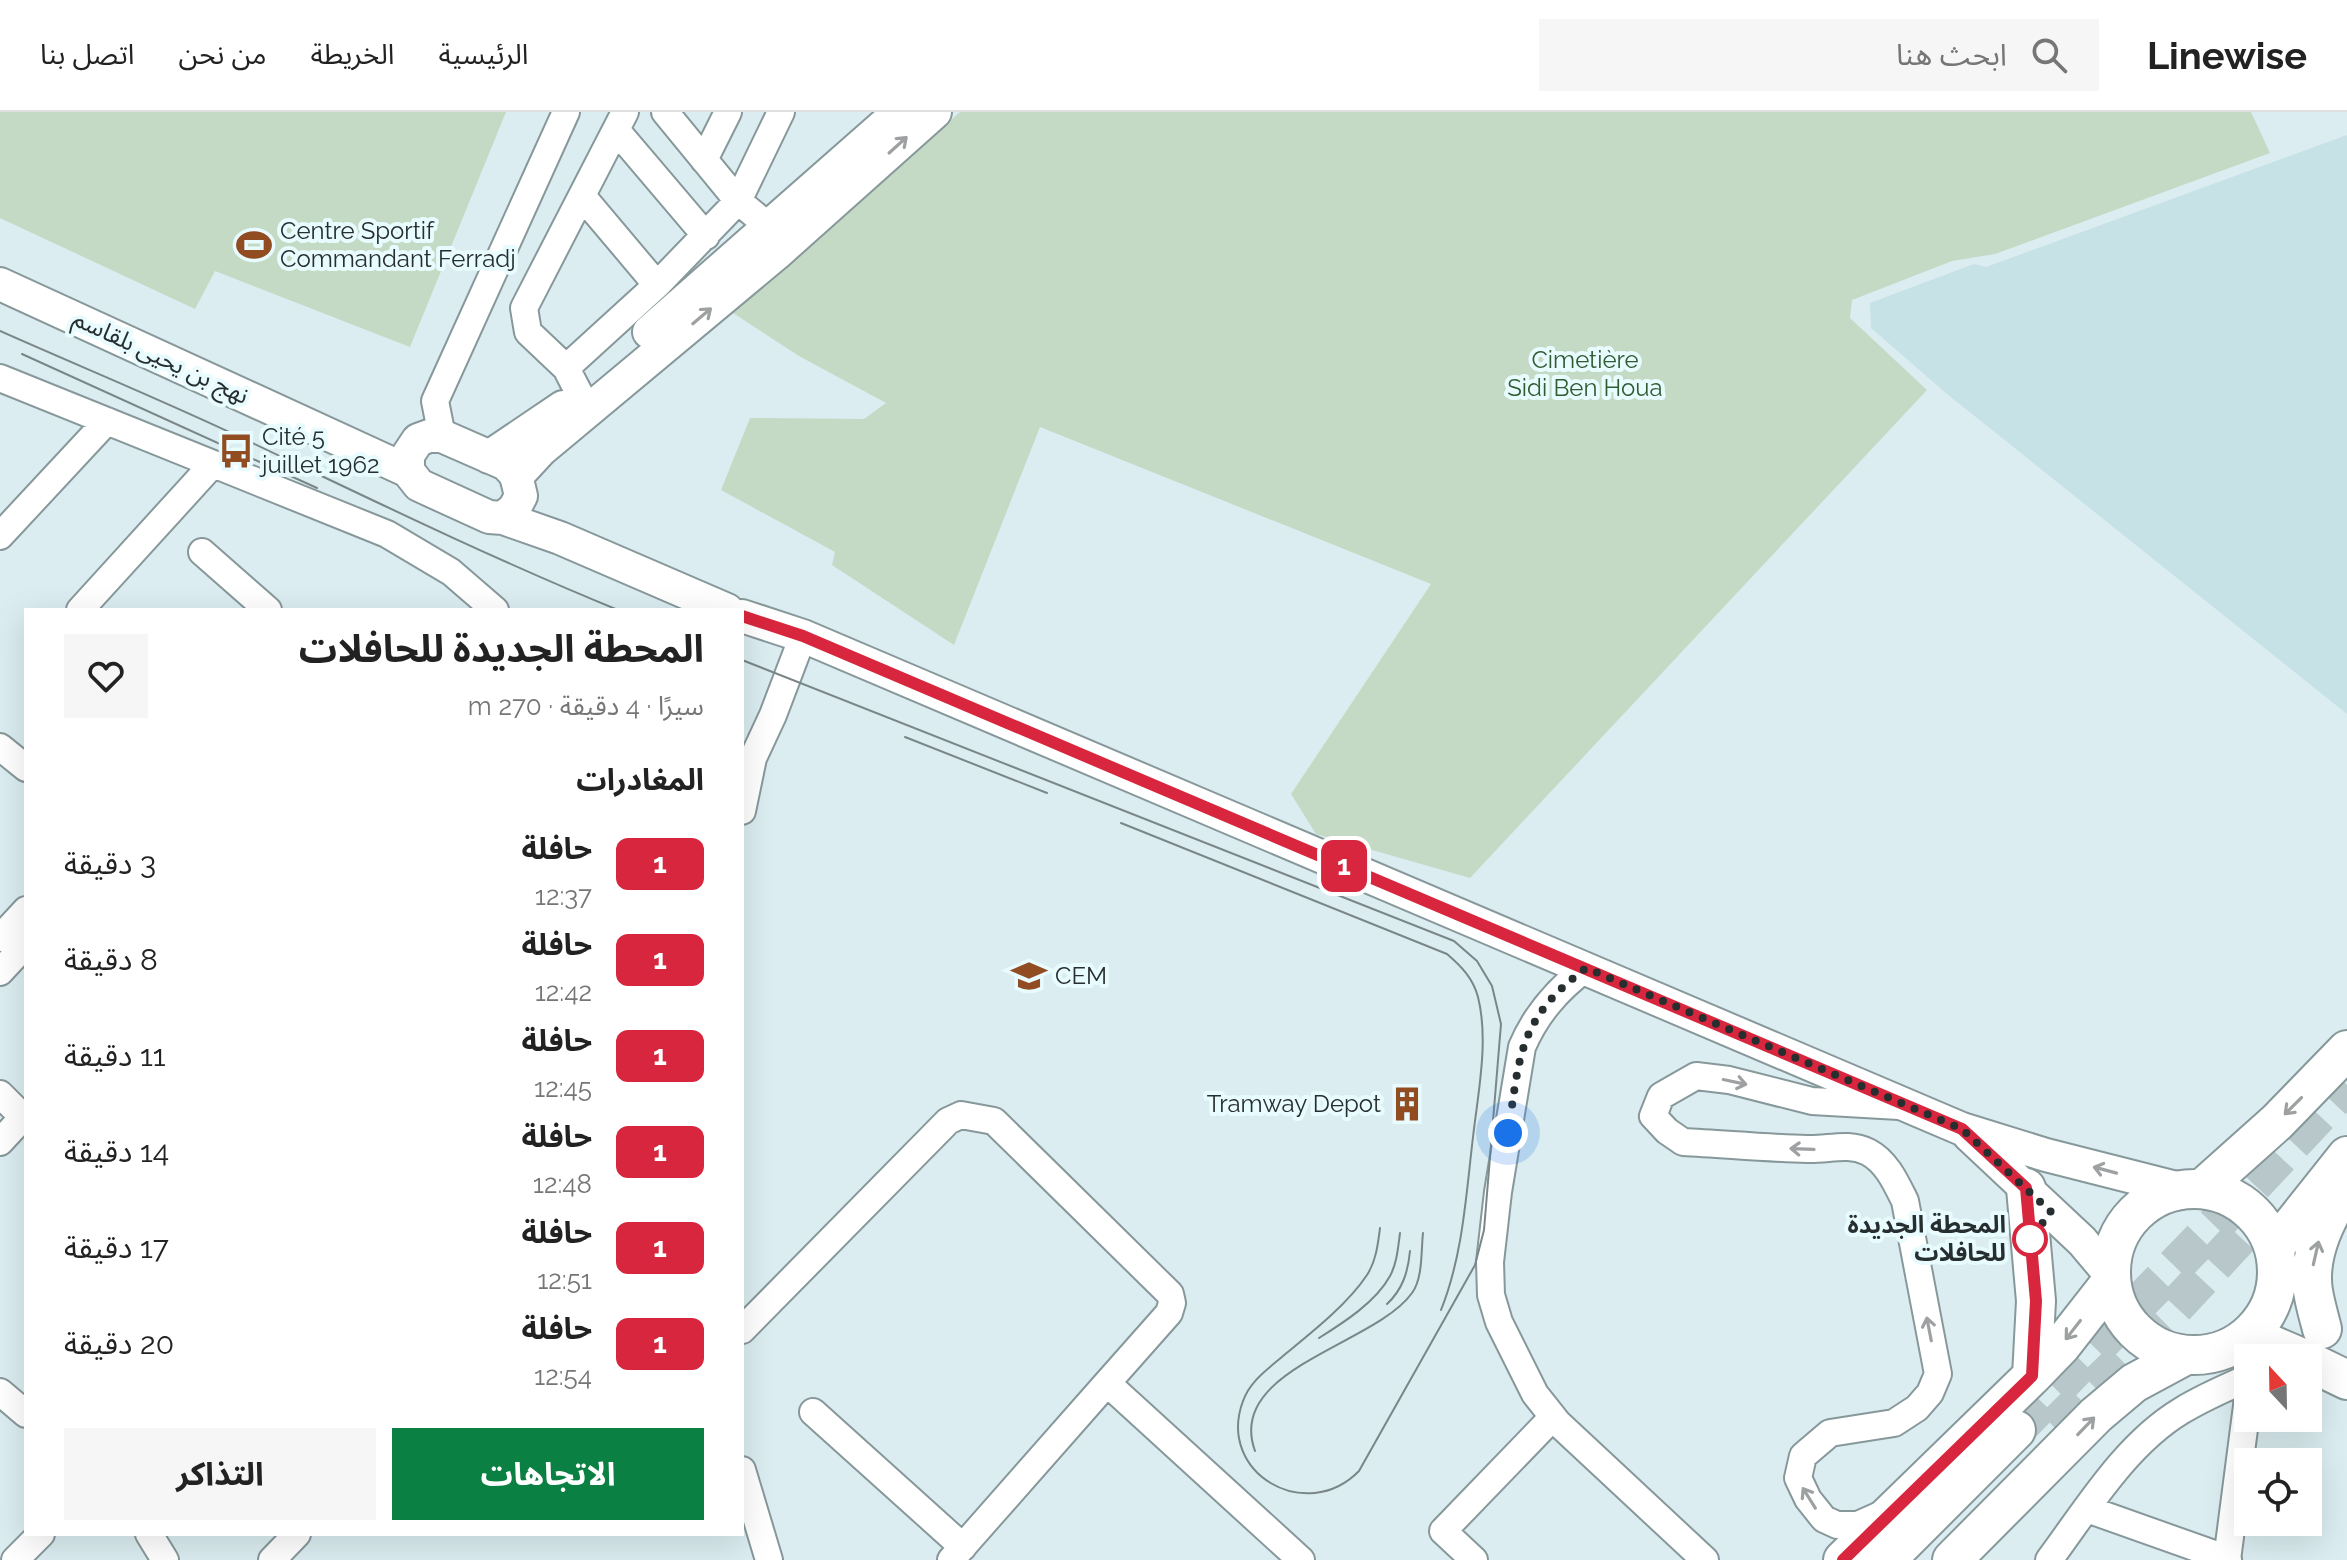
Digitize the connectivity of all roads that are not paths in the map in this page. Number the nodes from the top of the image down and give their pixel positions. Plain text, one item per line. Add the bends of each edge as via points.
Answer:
1 (566, 112) edge
2 (728, 112) edge
3 (781, 112) edge
4 (899, 112) edge
5 (668, 113) edge
6 (933, 113) edge
7 (620, 121) edge
8 (704, 160) junction
9 (582, 196) junction
10 (738, 201) junction
11 (776, 221) junction
12 (706, 236) junction
13 (0, 284) edge
14 (657, 285) junction
15 (572, 380) junction
16 (3, 384) edge
17 (107, 421) junction
18 (430, 438) junction
19 (366, 451) junction
20 (489, 457) junction
21 (212, 465) junction
22 (408, 471) junction
23 (514, 497) junction
24 (0, 536) edge
25 (202, 552) dead end
26 (82, 608) edge
27 (266, 608) edge
28 (493, 608) edge
29 (722, 608) edge
30 (744, 617) edge
31 (803, 636) junction
32 (0, 747) edge
33 (747, 754) edge
34 (24, 766) edge
35 (744, 788) edge
36 (24, 912) edge
37 (0, 938) edge
38 (24, 946) edge
39 (1586, 968) junction
40 (0, 972) edge
41 (2347, 1050) edge
42 (0, 1094) edge
43 (1912, 1106) junction
44 (24, 1115) edge
45 (1962, 1129) junction
46 (0, 1142) edge
47 (2347, 1156) edge
48 (2347, 1184) edge
49 (2026, 1188) junction
50 (2191, 1189) junction
51 (2276, 1260) junction
52 (2110, 1278) junction
53 (744, 1328) edge
54 (2249, 1335) junction
55 (2292, 1344) edge
56 (2317, 1344) edge
57 (2319, 1344) edge
58 (2322, 1352) edge
59 (2186, 1355) junction
60 (2032, 1376) junction
61 (2347, 1380) edge
62 (1107, 1383) junction
63 (2234, 1385) edge
64 (0, 1392) edge
65 (24, 1412) edge
66 (813, 1412) dead end
67 (1553, 1417) junction
68 (2244, 1432) edge
69 (744, 1477) edge
70 (1900, 1507) junction
71 (2087, 1509) junction
72 (39, 1536) edge
73 (150, 1536) edge
74 (295, 1536) edge
75 (957, 1554) edge
76 (15, 1560) edge
77 (165, 1560) edge
78 (272, 1560) edge
79 (769, 1560) edge
80 (1301, 1560) edge
81 (1474, 1560) edge
82 (1705, 1560) edge
83 (1843, 1560) edge
84 (1886, 1560) edge
85 (1919, 1560) edge
86 (1952, 1560) edge
87 (2049, 1560) edge
88 (2228, 1560) edge

1 - 18 street via 435,401
2 - 8 street
3 - 10 street
4 - 11 main road
5 - 8 street
23 -> 6 main road via 541,450 776,254
7 - 9 street
7 - 12 street
8 - 10 street
9 - 14 street
9 - 15 street via 524,308 528,332
10 - 11 street via 761,220
10 - 12 street
11 - 15 main road
12 - 14 street
13 - 19 main road, نهج بن يحيى بلقاسم
14 - 15 street
15 - 20 main road via 541,423
16 - 17 street
17 - 21 street
17 - 24 street
18 - 19 main road
18 - 20 main road
18 - 22 main road via 408,455
19 - 22 main road, نهج بن يحيى بلقاسم
20 - 23 main road via 506,464
21 - 26 street
21 - 28 street via 387,534 451,572
22 - 23 main road, نهج بن يحيى بلقاسم via 419,485 489,517
23 - 29 main road via 560,538
25 - 27 street
30 - 31 main road
31 - 33 street via 773,715
31 - 39 main road
32 - 34 street
33 - 35 street
36 - 37 street
38 - 40 street
39 - 43 main road
39 - 67 street via 1551,997 1522,1047 1490,1262 1499,1322 1535,1394
41 -> 50 highway via 2277,1122
42 - 44 street
43 - 45 main road
70 -> 43 street via 1858,1525 1837,1525 1824,1519 1798,1478 1803,1456 1830,1433 1894,1423 1917,1408 1938,1374 1905,1201 1894,1179 1867,1152 1843,1146 1812,1150 1683,1142 1653,1116 1661,1096 1696,1076 1812,1101
44 - 46 street
45 - 49 main road
50 -> 45 main road
47 - 51 highway
57 -> 48 highway via 2314,1260 2323,1228
49 - 52 main road via 2082,1241
49 - 60 highway via 2036,1301
50 - 51 highway via 2226,1195 2247,1207 2264,1226
50 - 52 highway via 2159,1196 2128,1221 2117,1238
51 - 54 highway via 2270,1307
51 - 56 highway
52 - 59 highway via 2123,1316 2134,1330 2164,1350
52 -> 60 highway via 2061,1346
53 - 62 street via 948,1121 961,1115 981,1117 994,1121 1170,1294 1169,1313
54 - 55 highway
54 - 59 highway via 2208,1354
58 - 61 highway
86 -> 59 highway via 2096,1415 2134,1383
60 - 70 highway
62 - 75 street
62 - 80 street
63 - 71 street via 2153,1432
64 - 65 street
66 - 75 street
67 - 81 street via 1443,1531
67 - 82 street
68 - 88 street
69 - 79 street
70 - 83 highway
71 - 87 street
71 - 88 street
72 - 76 street
73 - 77 street
74 - 78 street
84 - 85 highway via 2027,1436

